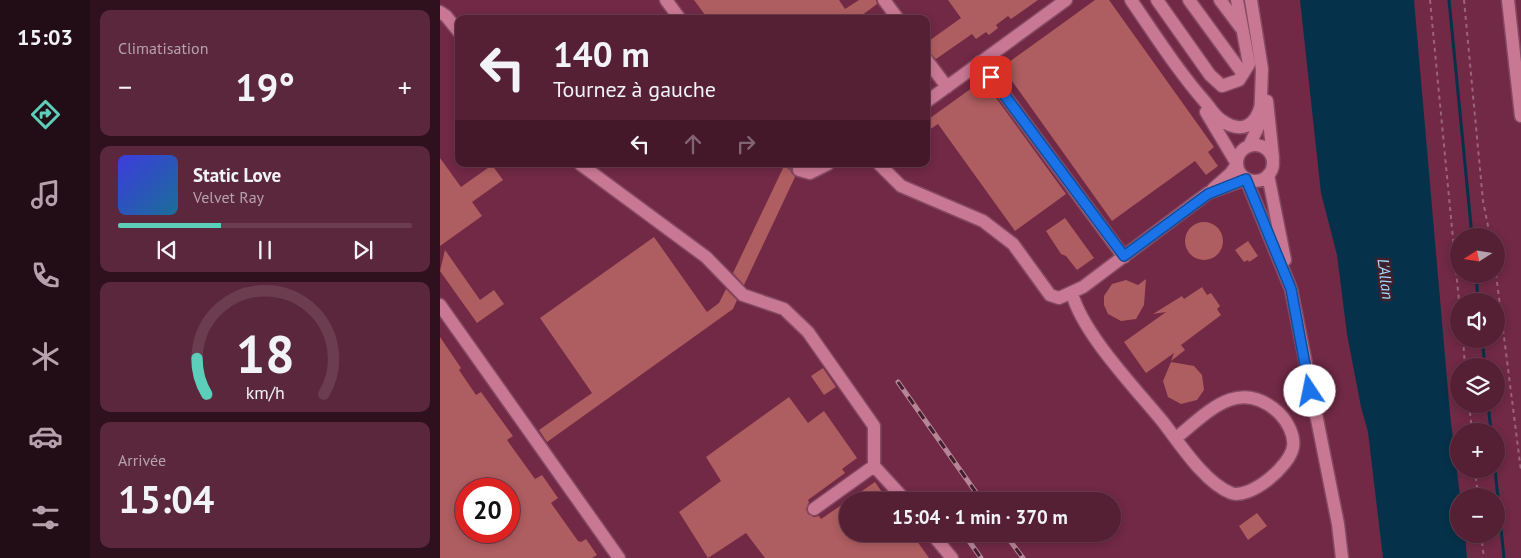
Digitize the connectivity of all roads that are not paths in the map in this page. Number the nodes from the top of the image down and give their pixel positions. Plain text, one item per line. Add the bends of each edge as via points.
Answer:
1 (666, 0) edge
2 (884, 0) edge
3 (1066, 0) edge
4 (1131, 0) edge
5 (1157, 0) edge
6 (1189, 0) edge
7 (1220, 0) edge
8 (1237, 0) edge
9 (1251, 0) edge
10 (1508, 0) edge
11 (440, 12) edge
12 (677, 15) edge
13 (895, 15) edge
14 (455, 27) edge
15 (1242, 30) junction
16 (980, 62) junction
17 (930, 64) edge
18 (1254, 67) junction
19 (947, 87) junction
20 (1193, 88) junction
21 (930, 99) edge
22 (1260, 105) junction
23 (1521, 116) edge
24 (1249, 146) junction
25 (1273, 158) junction
26 (1237, 164) junction
27 (584, 167) edge
28 (822, 167) edge
29 (882, 167) edge
30 (799, 170) tunnel mouth
31 (1268, 175) junction
32 (1246, 179) junction
33 (1208, 194) junction
34 (1124, 256) junction
35 (1291, 289) junction
36 (1072, 293) junction
37 (440, 305) edge
38 (440, 312) edge
39 (473, 353) junction
40 (1176, 438) junction
41 (874, 466) junction
42 (898, 492) edge
43 (814, 509) dead end
44 (939, 542) edge
45 (1343, 555) edge
46 (619, 558) edge
47 (952, 558) edge

1 - 12 street
2 - 13 street
3 - 16 street
4 - 20 street
5 - 18 street via 1216,83 1228,86
6 - 18 street
7 - 15 street
8 - 15 street
9 - 18 street
10 - 23 street
11 - 14 street
15 - 18 street
16 - 19 street
16 - 34 street
17 - 19 street
18 - 22 street
18 - 25 street
19 - 21 street
20 - 22 street via 1220,120 1237,126 1253,124
20 - 26 street
22 - 24 street via 1258,132
24 - 25 street via 1266,148
24 - 26 street via 1240,153
25 - 31 street
26 - 32 street
26 - 33 street
27 - 41 street via 706,258 743,295 784,309 808,332 874,426
28 - 30 street via 810,173
29 - 36 street via 901,186 983,221 1013,244 1050,295 1059,298
31 - 32 street via 1258,181
31 - 35 street
32 - 33 street
32 - 35 street
33 - 34 street
34 - 36 street
35 - 45 street
36 - 40 street via 1076,310 1093,335
37 - 39 street
38 - 39 street
39 - 46 street
40 - 40 street via 1205,474 1232,494 1248,493 1280,471 1293,447 1290,428 1281,415 1265,401 1246,397 1216,405
41 - 42 street
41 - 43 street
44 - 47 street

